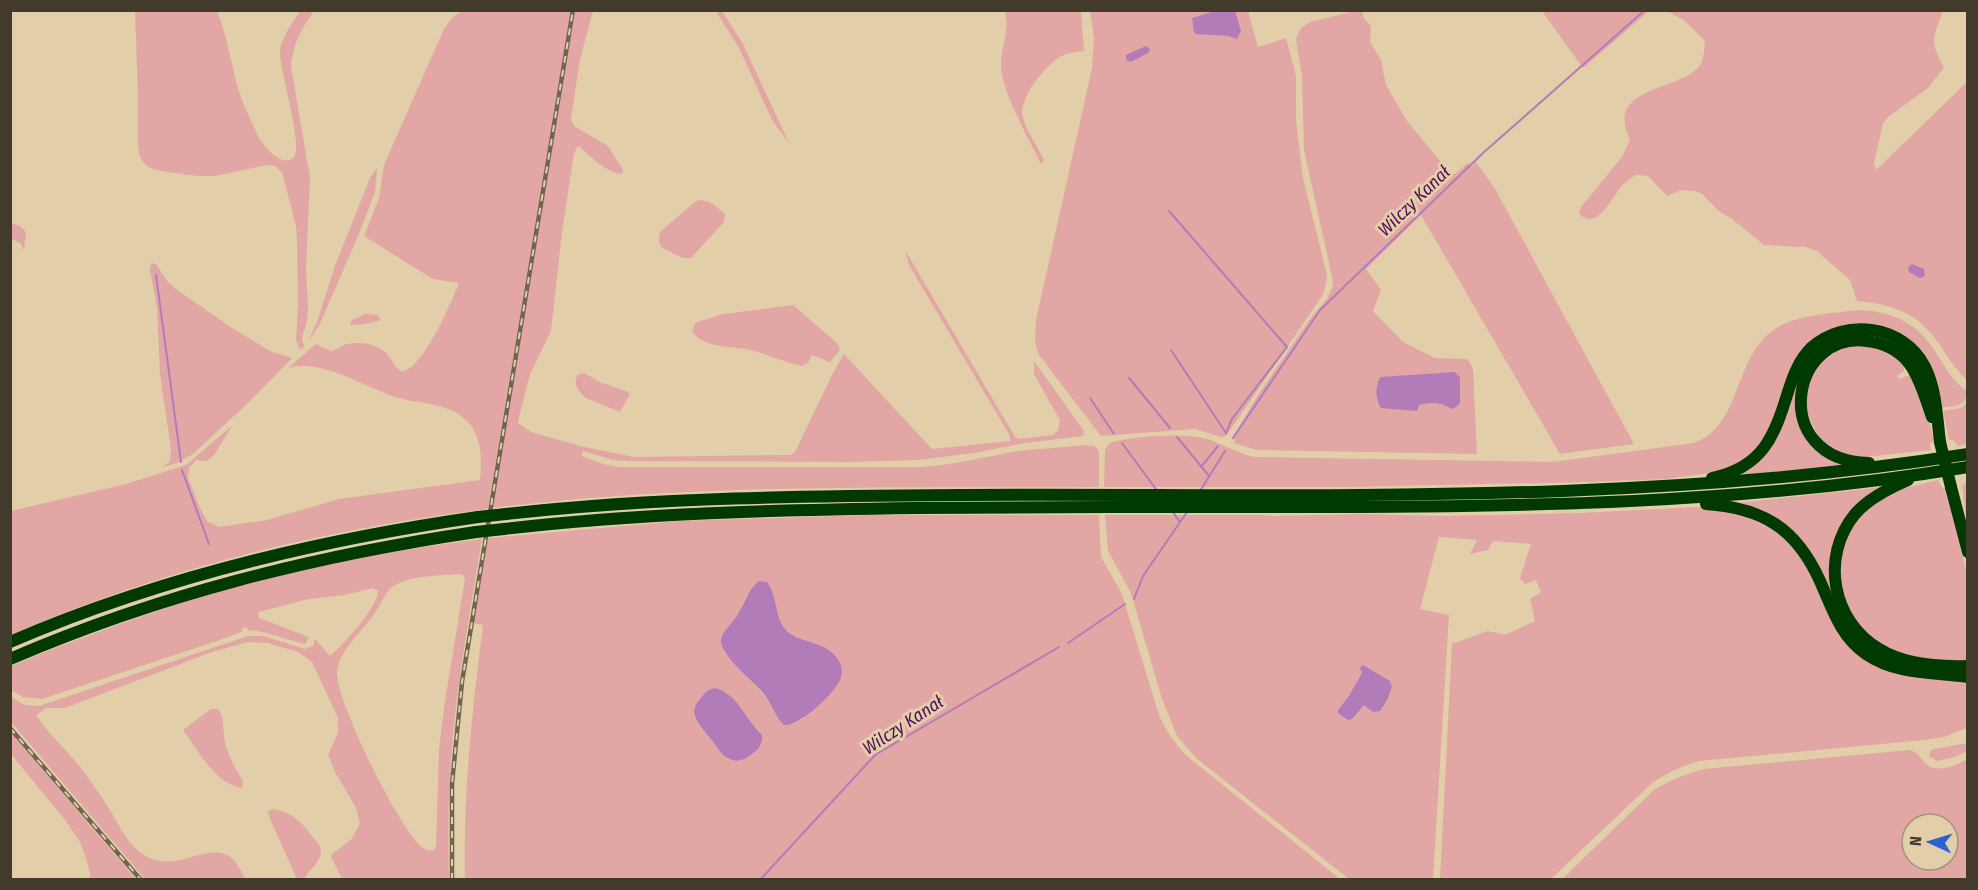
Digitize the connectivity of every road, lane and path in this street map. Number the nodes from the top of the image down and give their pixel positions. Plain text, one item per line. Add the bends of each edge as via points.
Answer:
1 (1940, 442) junction
2 (1968, 454) edge
3 (1909, 463) junction
4 (1968, 467) edge
5 (1920, 474) junction
6 (1669, 494) junction
7 (1091, 501) junction
8 (1968, 552) edge
9 (10, 642) edge
10 (10, 659) edge
11 (1968, 666) edge
12 (1968, 677) edge

1 - 3 highway via 1918,378 1902,356 1870,341 1850,341 1830,349 1814,362 1801,392 1803,419 1814,440 1845,460
1 - 6 highway via 1930,380 1918,356 1888,334 1867,329 1844,331 1822,340 1803,358 1795,370 1773,435 1755,458 1729,474
1 - 8 highway, bridge
2 - 3 highway
3 - 6 highway
4 - 5 highway
5 - 6 highway via 1805,489
5 - 11 highway via 1870,501 1851,519 1836,557 1836,591 1856,630 1879,649 1905,660
6 - 7 highway via 1536,505
6 - 12 highway via 1755,512 1790,535 1811,562 1835,619 1855,645 1876,660 1897,668
7 - 9 highway, bridge via 772,497 631,503 478,517 345,539 207,572
7 - 10 highway, bridge via 629,517 476,532 251,575 155,604

